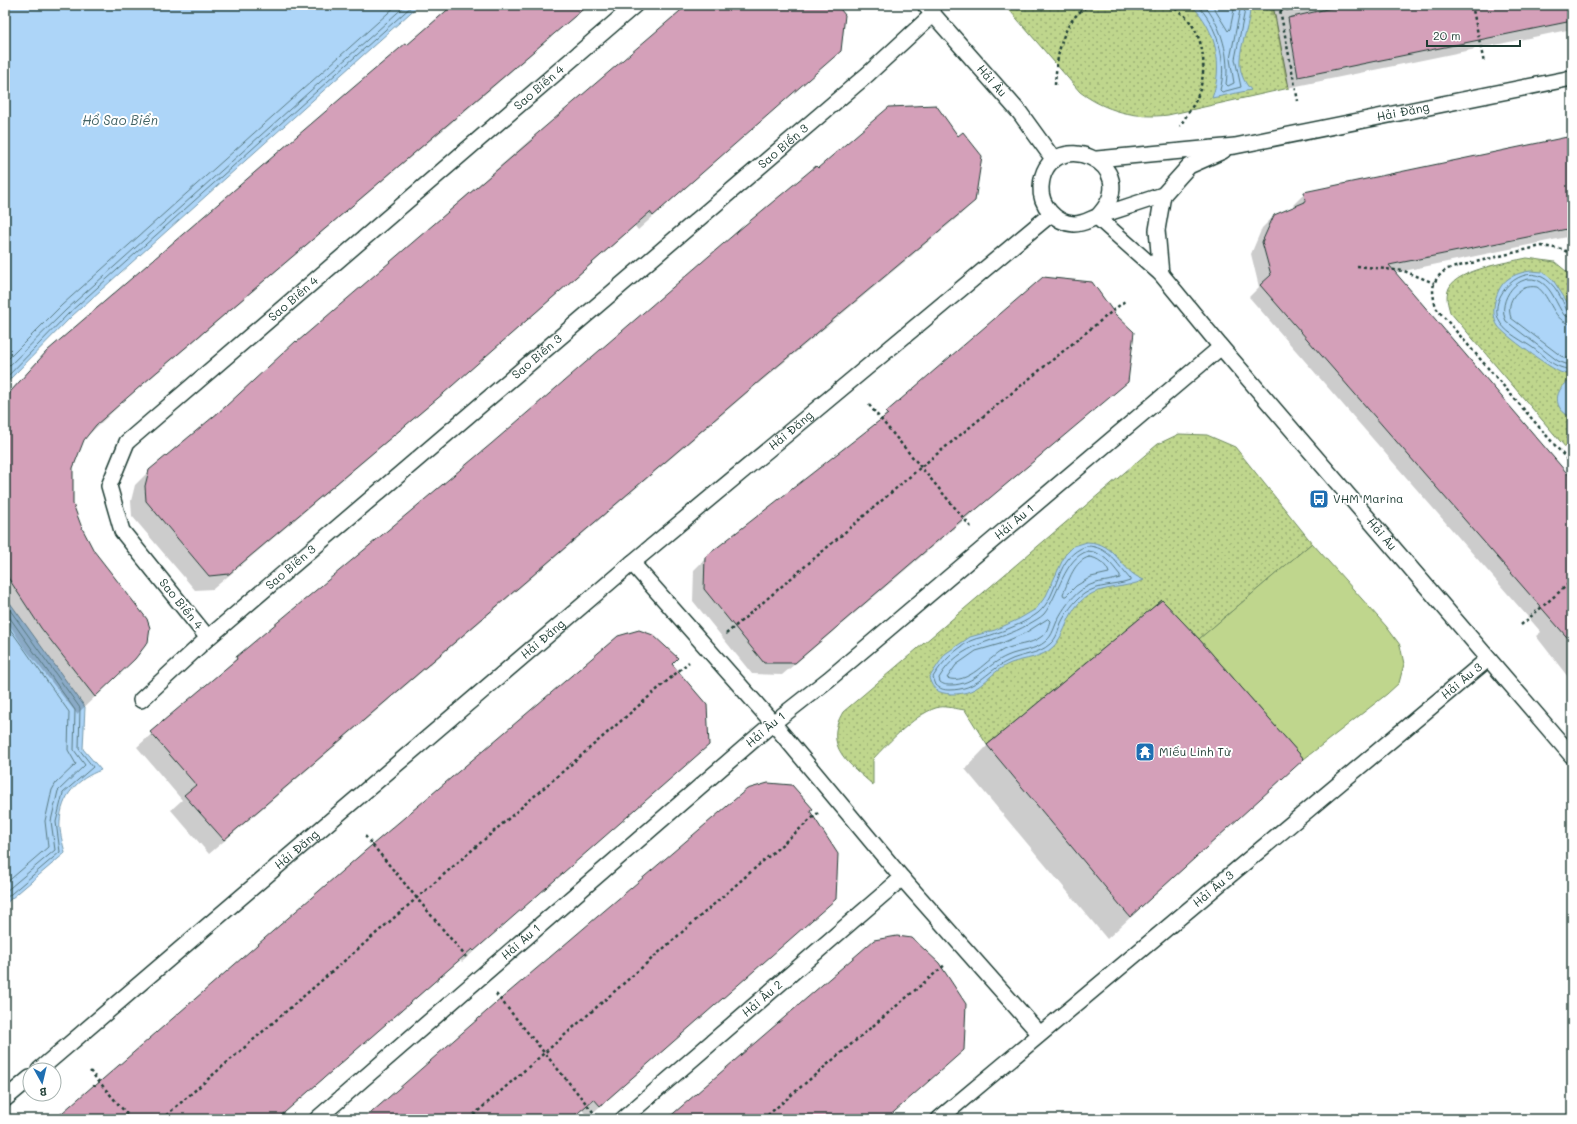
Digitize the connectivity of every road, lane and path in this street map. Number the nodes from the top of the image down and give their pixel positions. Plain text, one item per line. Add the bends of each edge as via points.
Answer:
1 (635, 5) edge
2 (1090, 5) edge
3 (1170, 5) edge
4 (1278, 5) edge
5 (1306, 5) edge
6 (1472, 5) edge
7 (929, 9) edge
8 (1280, 11) junction
9 (1484, 63) dead end
10 (1572, 78) edge
11 (1055, 85) dead end
12 (1298, 101) dead end
13 (1180, 126) dead end
14 (1235, 146) junction
15 (1096, 159) junction
16 (1054, 160) junction
17 (1163, 195) junction
18 (1051, 214) junction
19 (1097, 217) junction
20 (1572, 255) edge
21 (1357, 266) dead end
22 (1161, 274) junction
23 (1434, 284) junction
24 (1126, 300) dead end
25 (1222, 347) junction
26 (869, 405) dead end
27 (1572, 465) edge
28 (921, 467) junction
29 (974, 530) dead end
30 (632, 563) junction
31 (1572, 581) edge
32 (1521, 625) dead end
33 (726, 634) dead end
34 (208, 638) junction
35 (1488, 658) junction
36 (690, 660) dead end
37 (141, 700) dead end
38 (773, 723) junction
39 (1572, 756) edge
40 (823, 809) dead end
41 (365, 836) dead end
42 (902, 878) junction
43 (417, 899) junction
44 (466, 958) dead end
45 (950, 960) dead end
46 (496, 994) dead end
47 (1040, 1033) junction
48 (545, 1054) junction
49 (48, 1062) edge
50 (90, 1071) dead end
51 (22, 1085) edge
52 (5, 1099) edge
53 (130, 1119) edge
54 (162, 1119) edge
55 (316, 1119) edge
56 (470, 1119) edge
57 (598, 1119) edge
58 (623, 1119) edge
59 (763, 1119) edge
60 (939, 1119) edge

1 - 34 lane, Sao Biển 4 via 127,442 109,486 122,532
2 - 11 path via 1071,22 1061,41
3 - 13 path via 1185,17 1197,34 1203,55 1203,76 1196,100
4 - 8 path
5 - 8 path
6 - 9 path
7 - 16 lane, Hải Âu via 1020,113
7 - 34 lane, Sao Biển 3 via 868,74
8 - 12 path
10 - 14 lane, Hải Đăng
14 - 15 lane
14 - 17 lane via 1189,166
15 - 16 lane via 1075,153
15 - 19 lane via 1104,167 1111,188 1109,199
16 - 18 lane via 1046,169 1041,186 1044,204
17 - 19 lane
17 - 22 lane via 1157,230
18 - 19 lane via 1073,224
18 - 30 lane, Hải Đăng
19 - 22 lane, Hải Âu
20 - 23 path via 1562,249 1541,246 1447,269 1436,278
21 - 23 path via 1404,270
22 - 25 lane, Hải Âu
23 - 27 path via 1432,292 1436,308
24 - 28 path
25 - 35 lane, Hải Âu
25 - 38 lane, Hải Âu 1 via 829,679
26 - 28 path
28 - 29 path
28 - 33 path
30 - 38 lane
30 - 49 lane, Hải Đăng
31 - 32 path
34 - 37 lane, Sao Biển 3
35 - 39 lane, Hải Âu
35 - 47 lane, Hải Âu 3
36 - 43 path
38 - 42 lane
38 - 55 lane, Hải Âu 1
40 - 48 path
41 - 43 path
42 - 47 lane
42 - 58 lane, Hải Âu 2
43 - 44 path
43 - 54 path
45 - 59 path
46 - 48 path
47 - 60 lane, Hải Âu 3
48 - 56 path
48 - 57 path
50 - 53 path
51 - 52 lane

